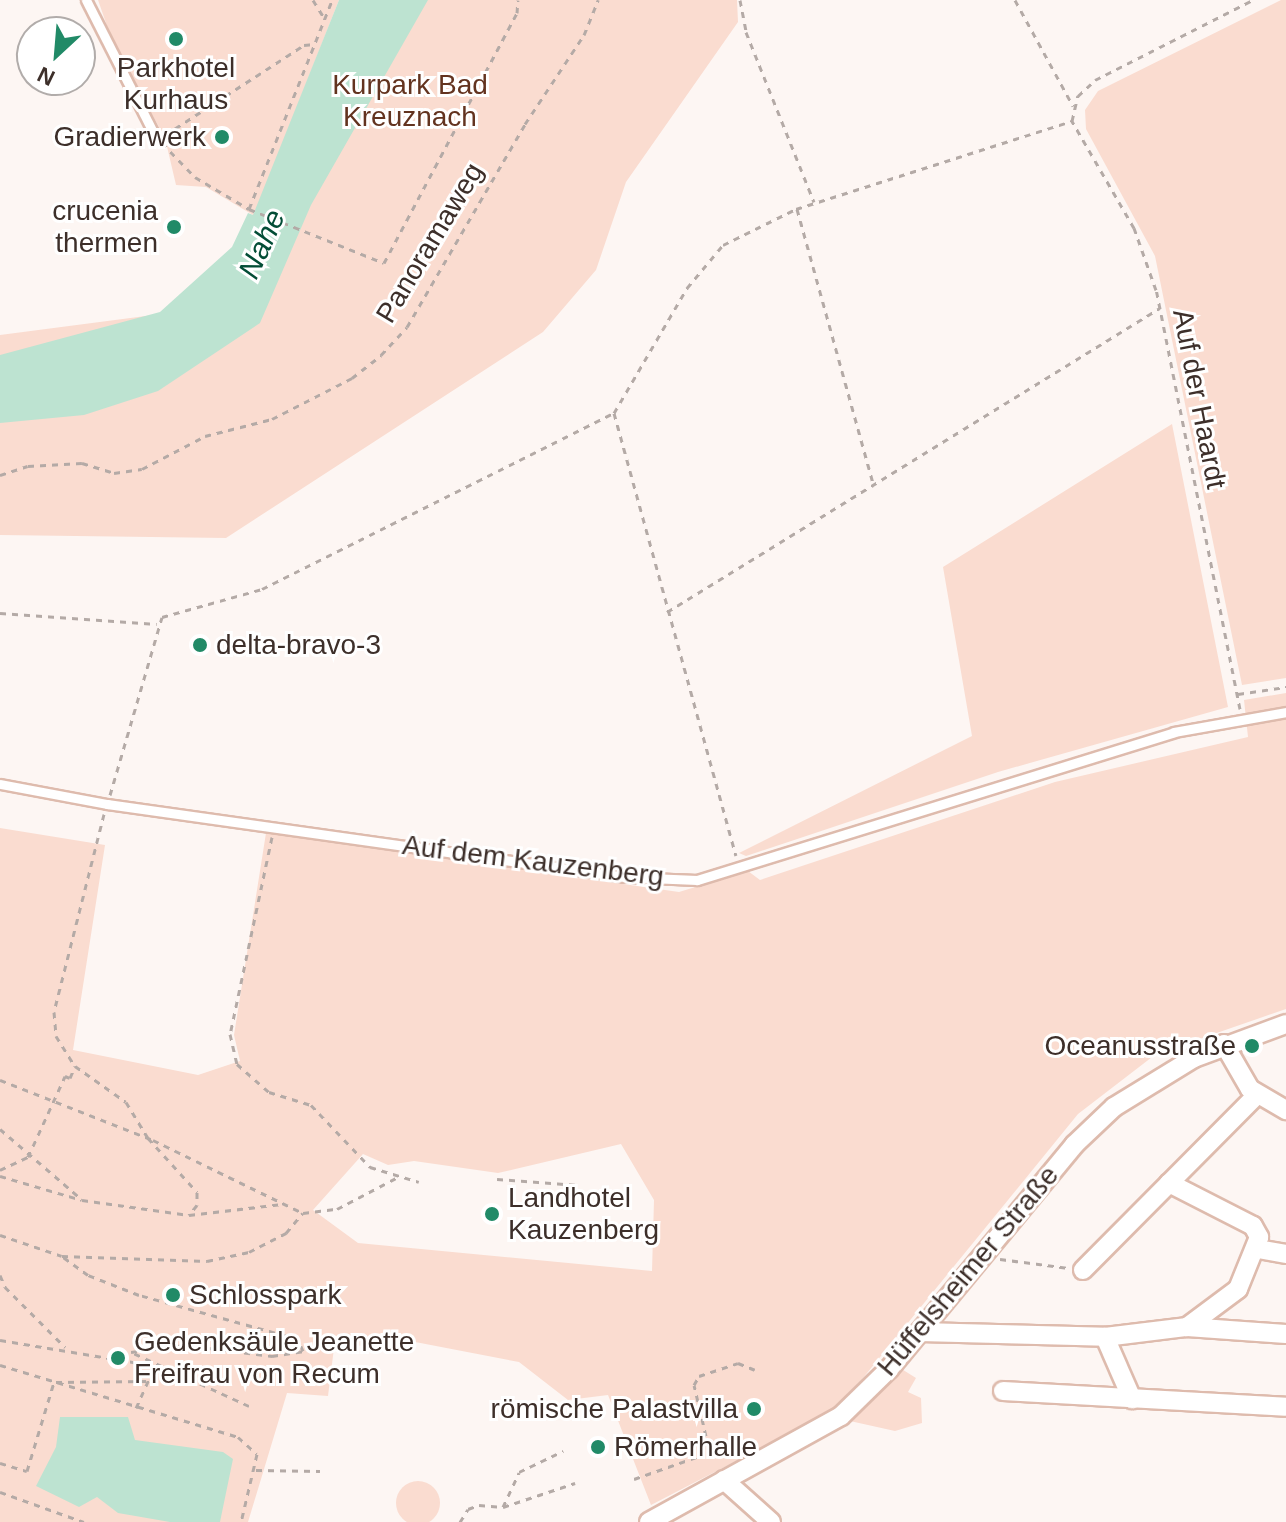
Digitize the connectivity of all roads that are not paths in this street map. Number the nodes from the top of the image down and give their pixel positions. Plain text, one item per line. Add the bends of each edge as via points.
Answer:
1 (86, 0) edge
2 (154, 134) road end
3 (1286, 712) edge
4 (0, 784) edge
5 (1286, 1024) edge
6 (1224, 1044) junction
7 (1257, 1095) junction
8 (1286, 1110) edge
9 (1169, 1183) junction
10 (1258, 1249) junction
11 (1286, 1254) edge
12 (1083, 1270) road end
13 (1187, 1327) junction
14 (920, 1332) junction
15 (1286, 1334) edge
16 (1105, 1337) junction
17 (1003, 1391) dead end
18 (1132, 1399) junction
19 (1286, 1407) edge
20 (724, 1480) junction
21 (649, 1522) edge
22 (771, 1522) edge

1 - 2 lane
3 - 4 lane, Auf dem Kauzenberg via 1241,717 1087,758 697,880 625,877 107,804
5 - 6 street, Hüffelsheimer Straße
6 - 7 street
6 - 14 street, Hüffelsheimer Straße via 1165,1073 1114,1107 1074,1145
7 - 8 street
7 - 9 street
9 - 10 street via 1253,1226
9 - 12 street
10 - 11 street
10 - 13 street via 1231,1297
13 - 15 street
13 - 16 street
14 - 16 street
14 - 20 street, Hüffelsheimer Straße via 841,1416
16 - 18 street
17 - 18 street
18 - 19 street
20 - 21 street, Hüffelsheimer Straße
20 - 22 street

